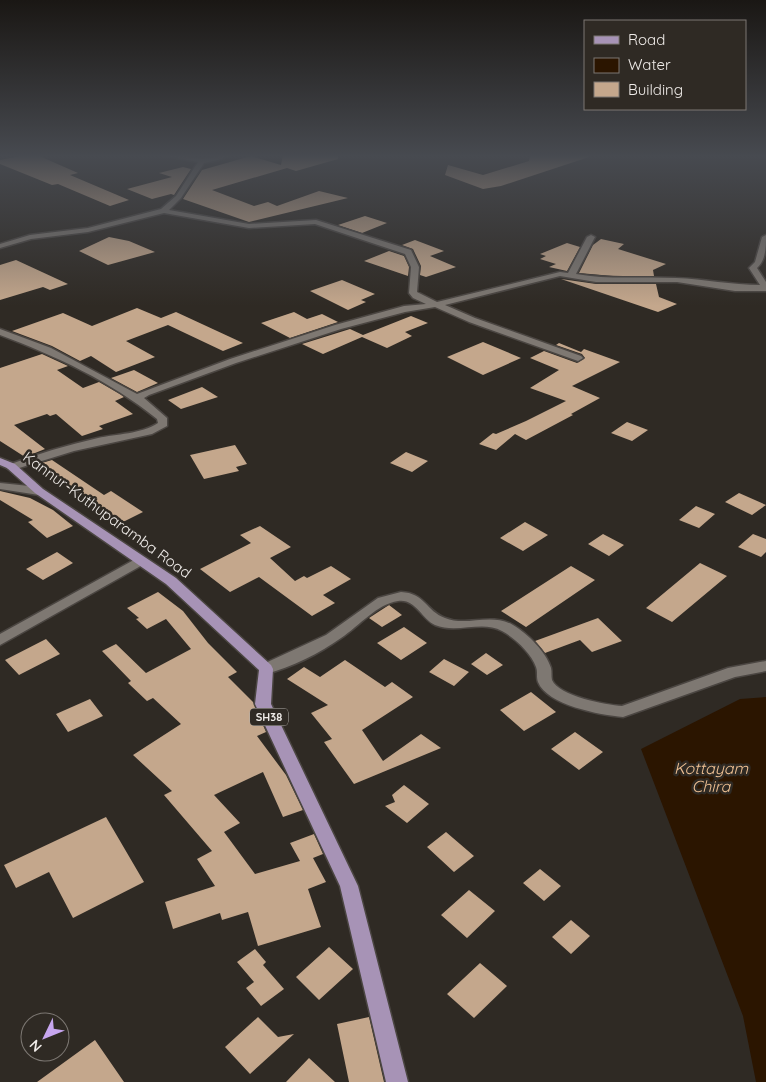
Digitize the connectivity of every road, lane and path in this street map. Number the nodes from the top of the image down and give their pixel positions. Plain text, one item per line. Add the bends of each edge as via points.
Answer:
1 (170, 205) edge
2 (164, 211) junction
3 (591, 237) dead end
4 (766, 237) edge
5 (0, 246) edge
6 (571, 275) junction
7 (766, 288) edge
8 (435, 305) junction
9 (0, 332) edge
10 (578, 358) dead end
11 (137, 398) junction
12 (6, 464) edge
13 (0, 486) edge
14 (39, 491) junction
15 (141, 560) junction
16 (0, 640) edge
17 (766, 666) edge
18 (266, 669) junction
19 (397, 1082) edge

1 - 2 street
2 - 5 street via 88,230 30,237
2 - 8 street via 249,226 316,222 393,246 408,252 415,267 413,293
3 - 6 street
4 - 7 street via 759,263 753,268
6 - 7 street via 596,280 678,280 735,288
6 - 8 street via 551,275
8 - 10 street
8 - 11 street via 338,327 233,361
9 - 11 street via 48,350
11 - 12 street via 162,418 160,428
12 - 14 main road, Kannur-Kuthuparamba Road
13 - 14 street
14 - 15 main road, Kannur-Kuthuparamba Road
15 - 16 street
15 - 18 main road, Kannur-Kuthuparamba Road via 171,580
17 - 18 street via 733,672 623,712 609,711 576,701 551,688 544,678 544,668 532,650 506,626 439,620 413,597 405,596 392,598 367,610 332,637
18 - 19 main road, SH38 via 263,704 349,886

